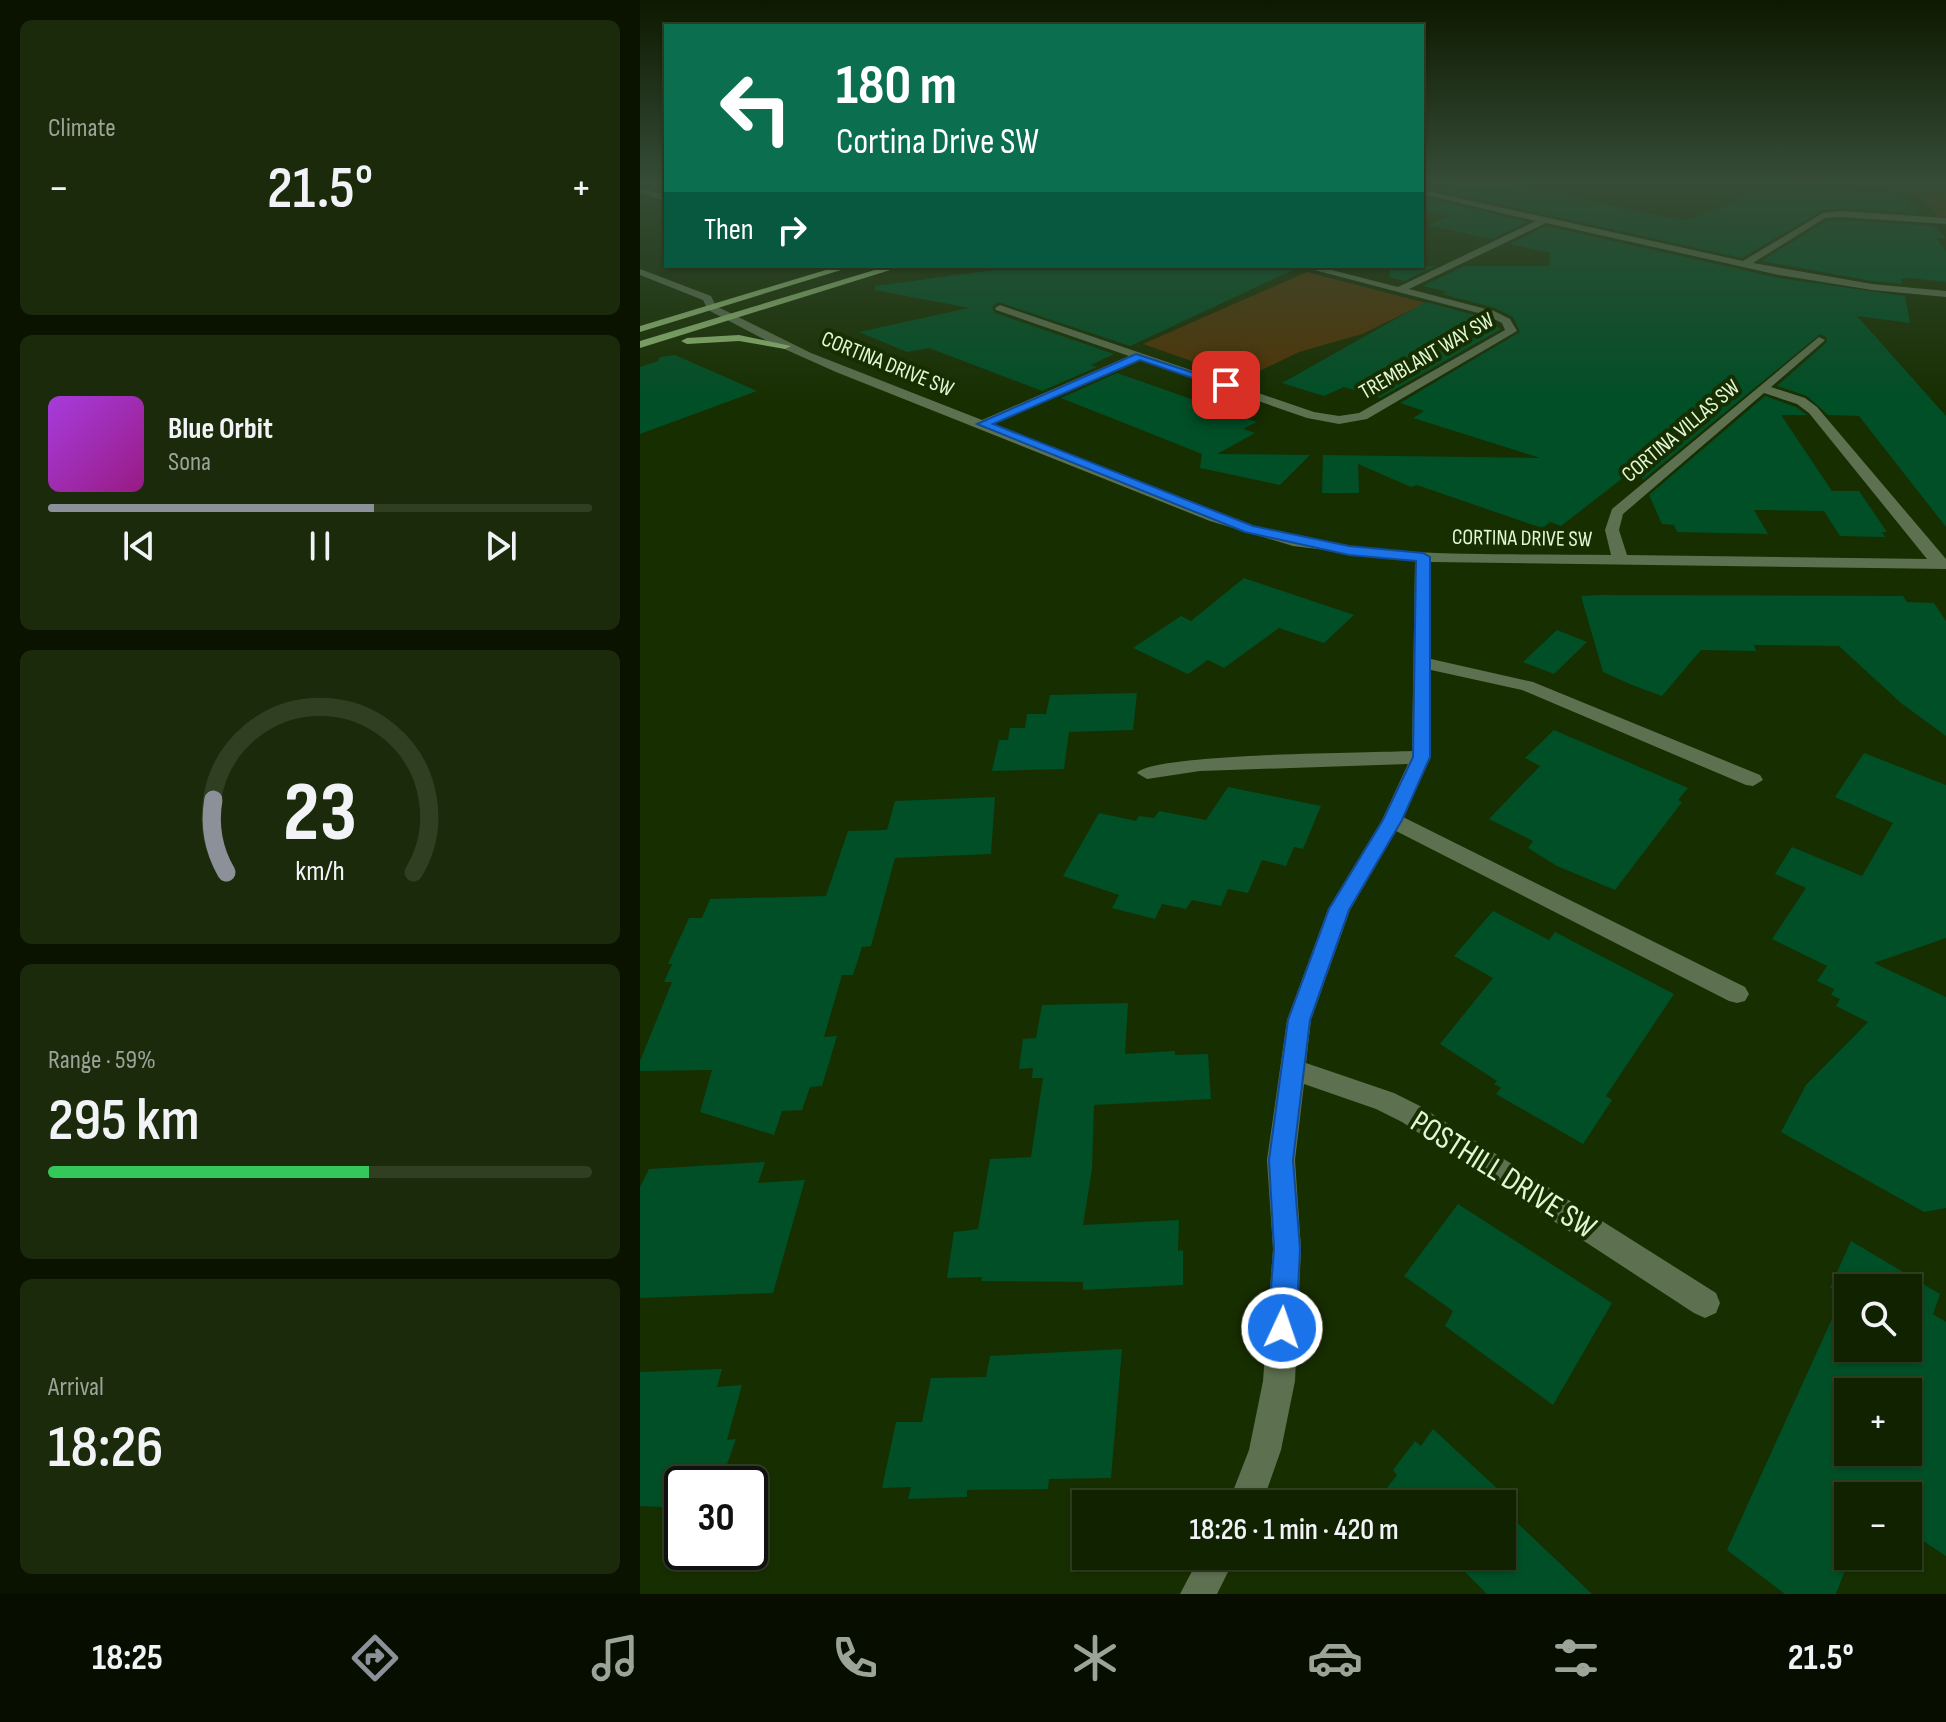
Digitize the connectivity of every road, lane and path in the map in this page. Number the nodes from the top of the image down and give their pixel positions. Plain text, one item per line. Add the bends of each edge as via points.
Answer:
1 (1473, 254) edge
2 (1697, 254) edge
3 (1761, 254) edge
4 (1744, 265) junction
5 (842, 268) edge
6 (892, 268) edge
7 (1312, 268) edge
8 (640, 272) edge
9 (1399, 290) junction
10 (1946, 294) edge
11 (712, 308) junction
12 (1000, 308) dead end
13 (730, 318) junction
14 (640, 329) edge
15 (1819, 340) dead end
16 (785, 346) junction
17 (640, 348) edge
18 (1140, 356) junction
19 (1764, 389) junction
20 (983, 424) junction
21 (1423, 557) junction
22 (1621, 560) junction
23 (1943, 564) edge
24 (1423, 663) junction
25 (1421, 757) junction
26 (1147, 773) dead end
27 (1753, 780) dead end
28 (1392, 820) junction
29 (1737, 994) dead end
30 (1292, 1069) junction
31 (1705, 1303) dead end
32 (1250, 1490) edge
33 (1211, 1570) edge
34 (1198, 1594) edge

1 - 9 street
2 - 4 street
3 - 4 street
4 - 10 street
5 - 11 main road
6 - 13 main road
7 - 9 street
8 - 11 street, CORTINA DRIVE SW via 707,298
9 - 18 street, TREMBLANT WAY SW via 1490,313 1506,321 1511,331 1363,416 1339,420
11 - 13 street, CORTINA DRIVE SW
11 - 14 main road
12 - 18 street
13 - 16 street, CORTINA DRIVE SW
13 - 17 main road
15 - 19 street
16 - 17 main road via 725,338
16 - 20 street, CORTINA DRIVE SW
18 - 20 street
19 - 22 street, CORTINA VILLAS SW via 1617,512 1611,521 1612,536
19 - 23 street, CORTINA VILLAS SW via 1813,410
20 - 21 street, CORTINA DRIVE SW via 1250,529 1349,551
21 - 22 street, CORTINA DRIVE SW
21 - 24 street
22 - 23 street, CORTINA DRIVE SW
24 - 25 street
24 - 27 street via 1527,686
25 - 26 street via 1200,765
25 - 28 street
28 - 29 street
28 - 30 street via 1339,909 1299,1020
30 - 31 street, POSTHILL DRIVE SW via 1411,1114
30 - 32 street via 1281,1160 1287,1249 1279,1381 1265,1450
33 - 34 street

